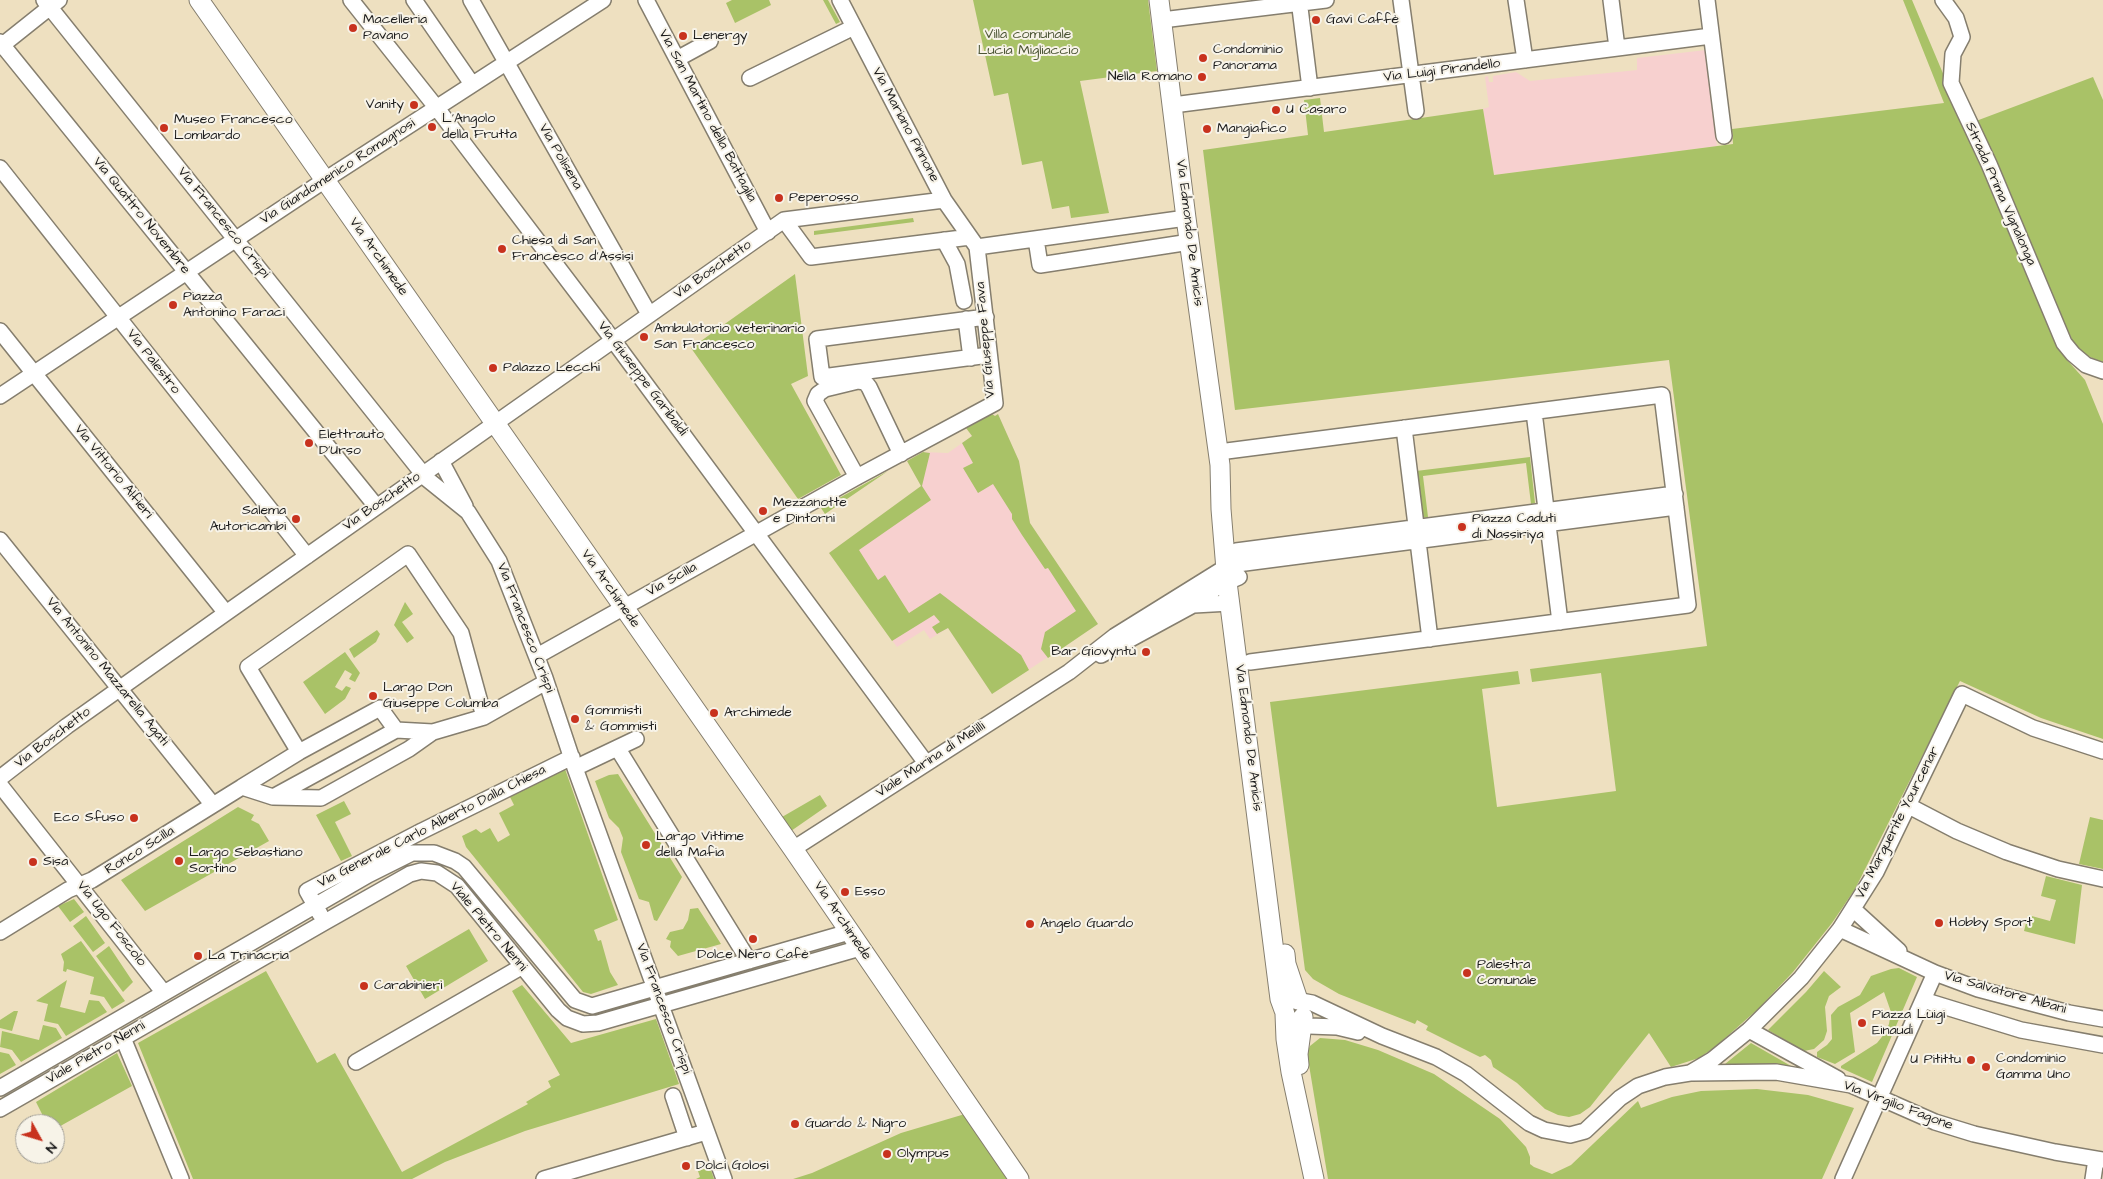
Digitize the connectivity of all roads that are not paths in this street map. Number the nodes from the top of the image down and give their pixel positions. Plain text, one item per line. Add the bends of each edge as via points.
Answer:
1 (199, 0) edge
2 (352, 0) edge
3 (414, 0) edge
4 (471, 0) edge
5 (603, 0) edge
6 (646, 0) edge
7 (840, 0) edge
8 (1159, 0) edge
9 (1326, 0) edge
10 (1401, 0) edge
11 (1516, 0) edge
12 (1611, 0) edge
13 (1707, 0) edge
14 (1943, 0) edge
15 (51, 2) edge
16 (1299, 2) edge
17 (1162, 20) junction
18 (854, 27) junction
19 (1711, 36) junction
20 (710, 41) dead end
21 (1, 44) edge
22 (1617, 48) junction
23 (677, 59) junction
24 (1525, 60) junction
25 (506, 62) junction
26 (1410, 74) junction
27 (750, 78) dead end
28 (472, 84) junction
29 (1310, 88) junction
30 (1173, 105) junction
31 (436, 108) junction
32 (1416, 111) dead end
33 (1724, 136) dead end
34 (0, 168) edge
35 (324, 180) junction
36 (944, 200) junction
37 (1186, 218) junction
38 (784, 220) junction
39 (1164, 221) junction
40 (768, 232) junction
41 (236, 238) junction
42 (1036, 239) junction
43 (944, 240) junction
44 (973, 242) junction
45 (1190, 242) junction
46 (1167, 245) junction
47 (187, 273) junction
48 (964, 301) dead end
49 (649, 314) junction
50 (986, 317) junction
51 (118, 318) junction
52 (966, 319) junction
53 (0, 332) edge
54 (613, 340) junction
55 (989, 355) junction
56 (971, 358) junction
57 (2103, 371) edge
58 (34, 374) junction
59 (0, 396) edge
60 (1534, 412) junction
61 (495, 422) junction
62 (1404, 428) junction
63 (901, 454) junction
64 (1220, 458) junction
65 (441, 460) junction
66 (422, 474) junction
67 (857, 477) junction
68 (1675, 501) junction
69 (376, 506) junction
70 (468, 512) junction
71 (1547, 517) junction
72 (756, 534) junction
73 (1417, 534) junction
74 (0, 540) edge
75 (307, 556) junction
76 (1233, 568) junction
77 (1230, 602) junction
78 (1193, 606) junction
79 (623, 607) junction
80 (226, 613) junction
81 (1560, 622) junction
82 (1430, 639) junction
83 (537, 656) junction
84 (1250, 662) junction
85 (1068, 672) junction
86 (546, 682) junction
87 (120, 688) junction
88 (484, 717) junction
89 (396, 730) junction
90 (433, 732) junction
91 (636, 739) dead end
92 (618, 749) junction
93 (2103, 751) edge
94 (299, 752) junction
95 (574, 762) junction
96 (926, 764) junction
97 (0, 778) edge
98 (0, 785) edge
99 (242, 787) junction
100 (273, 798) junction
101 (220, 801) junction
102 (1909, 806) junction
103 (422, 831) junction
104 (793, 850) junction
105 (422, 852) junction
106 (454, 861) junction
107 (421, 870) junction
108 (448, 879) junction
109 (2103, 879) edge
110 (80, 885) junction
111 (315, 905) junction
112 (1853, 909) junction
113 (325, 922) junction
114 (1840, 929) junction
115 (0, 932) edge
116 (850, 932) junction
117 (860, 948) junction
118 (1909, 960) junction
119 (749, 961) junction
120 (521, 967) junction
121 (1935, 973) junction
122 (178, 984) junction
123 (656, 988) junction
124 (159, 996) junction
125 (188, 1000) junction
126 (575, 1000) junction
127 (1922, 1000) junction
128 (592, 1006) junction
129 (662, 1006) junction
130 (1297, 1011) junction
131 (2070, 1013) junction
132 (162, 1015) junction
133 (567, 1018) junction
134 (2103, 1019) edge
135 (592, 1024) junction
136 (1749, 1030) junction
137 (1382, 1036) junction
138 (123, 1038) junction
139 (2063, 1039) junction
140 (2103, 1046) edge
141 (356, 1062) dead end
142 (1690, 1073) junction
143 (1851, 1085) junction
144 (0, 1088) edge
145 (673, 1096) dead end
146 (1879, 1096) junction
147 (0, 1109) edge
148 (1304, 1124) junction
149 (706, 1132) junction
150 (687, 1138) junction
151 (2099, 1159) edge
152 (181, 1179) edge
153 (544, 1179) edge
154 (724, 1179) edge
155 (1019, 1179) edge
156 (1314, 1179) edge
157 (1843, 1179) edge
158 (2093, 1179) edge

1 - 35 main road, Via Archimede
2 - 31 street, Via Giuseppe Garibaldi
3 - 28 street
4 - 25 street, Via Polisena
5 - 25 street, Via Giandomenico Romagnosi
6 - 23 street, Via San Martino della Battaglia
7 - 18 street, Via Mariano Pinnone
8 - 17 main road, Via Edmondo De Amicis
9 - 16 street
10 - 26 street
11 - 24 street
12 - 22 street
13 - 19 street
14 - 57 street, Strada Prima Vignalonga via 1956,18 1962,37 1953,54 1951,82 2064,344 2086,365
15 - 21 street
15 - 41 street, Via Francesco Crispi
16 - 17 street
16 - 29 street
17 - 30 main road, Via Edmondo De Amicis
18 - 27 street
18 - 36 street, Via Mariano Pinnone
19 - 22 street, Via Luigi Pirandello
19 - 33 street
20 - 23 street
21 - 47 street, Via Quattro Novembre
22 - 24 street, Via Luigi Pirandello
23 - 40 street, Via San Martino della Battaglia
24 - 26 street, Via Luigi Pirandello
25 - 28 street, Via Giandomenico Romagnosi
25 - 49 street, Via Polisena
26 - 29 street, Via Luigi Pirandello
26 - 32 street
28 - 31 street, Via Giandomenico Romagnosi
29 - 30 street, Via Luigi Pirandello
30 - 37 main road, Via Edmondo De Amicis
31 - 35 street, Via Giandomenico Romagnosi
31 - 54 street, Via Giuseppe Garibaldi
34 - 51 street, Via Palestro
35 - 41 street, Via Giandomenico Romagnosi
35 - 61 main road, Via Archimede
36 - 38 street
36 - 44 street, Via Mariano Pinnone
37 - 39 street
37 - 45 main road, Via Edmondo De Amicis
38 - 40 street, Via Boschetto
38 - 43 street via 811,257
39 - 42 street
39 - 46 street
40 - 49 street, Via Boschetto
41 - 47 street, Via Giandomenico Romagnosi
41 - 66 street, Via Francesco Crispi
42 - 44 street
42 - 46 street via 1040,265
43 - 44 street
43 - 48 street via 957,264
44 - 50 street, Via Giuseppe Fava
45 - 46 street
45 - 64 main road, Via Edmondo De Amicis
47 - 51 street, Via Giandomenico Romagnosi
47 - 69 street, Via Quattro Novembre
49 - 54 street, Via Boschetto
50 - 52 street
50 - 55 street, Via Giuseppe Fava
51 - 58 street, Via Giandomenico Romagnosi
51 - 75 street, Via Palestro
52 - 56 street
52 - 56 street via 817,339 822,377
53 - 58 street, Via Vittorio Alfieri
54 - 61 street, Via Boschetto
54 - 72 street, Via Giuseppe Garibaldi
55 - 56 street
55 - 63 street, Via Giuseppe Fava via 994,403
58 - 59 street, Via Giandomenico Romagnosi
58 - 80 street, Via Vittorio Alfieri
60 - 62 street
60 - 68 street via 1662,395
60 - 71 street
61 - 65 street, Via Boschetto
61 - 79 main road, Via Archimede
62 - 64 street
62 - 73 street
63 - 67 street, Via Giuseppe Fava
63 - 67 street via 865,382 825,389 815,401
64 - 76 main road, Via Edmondo De Amicis via 1230,504
65 - 66 street, Via Boschetto
65 - 70 street
66 - 69 street, Via Boschetto
66 - 70 street, Via Francesco Crispi
67 - 72 street, Via Giuseppe Fava
68 - 71 street
68 - 81 street via 1688,605
69 - 75 street, Via Boschetto
70 - 83 street, Via Francesco Crispi via 499,561
71 - 73 street
71 - 81 street
72 - 79 street, Via Scilla
72 - 96 street, Via Giuseppe Garibaldi
73 - 76 street
73 - 82 street
74 - 87 street, Via Antonino Mazzarella Agati
75 - 80 street, Via Boschetto
76 - 77 main road, Via Edmondo De Amicis
76 - 78 street, Viale Marina di Melilli
76 - 84 main road, Via Edmondo De Amicis
76 - 85 street, Viale Marina di Melilli via 1115,636
77 - 78 street
77 - 130 main road, Via Edmondo De Amicis via 1280,999
78 - 85 street, Viale Marina di Melilli
79 - 83 street, Via Scilla
79 - 104 main road, Via Archimede
80 - 87 street, Via Boschetto
81 - 82 street
82 - 84 street
83 - 86 street, Via Francesco Crispi
84 - 130 main road, Via Edmondo De Amicis via 1286,964
85 - 96 street, Viale Marina di Melilli
86 - 88 street
86 - 95 street, Via Francesco Crispi
87 - 97 street, Via Boschetto
87 - 101 street, Via Antonino Mazzarella Agati
88 - 90 street
88 - 94 street via 461,632 408,554 248,666
89 - 90 street
89 - 94 street, Ronco Scilla via 380,708
89 - 100 street
90 - 100 street via 410,749 321,798
91 - 92 street, Via Generale Carlo Alberto Dalla Chiesa
92 - 95 street, Via Generale Carlo Alberto Dalla Chiesa
92 - 119 street
93 - 102 street, Via Marguerite Yourcenar via 2034,728 1962,694
94 - 99 street, Ronco Scilla
95 - 103 street, Via Generale Carlo Alberto Dalla Chiesa
95 - 123 street, Via Francesco Crispi
96 - 104 street, Viale Marina di Melilli
98 - 110 street, Via Ugo Foscolo
99 - 100 street
99 - 101 street, Ronco Scilla
101 - 110 street, Ronco Scilla
102 - 109 street via 2006,852
102 - 112 street, Via Marguerite Yourcenar via 1876,872
103 - 105 street
103 - 111 street, Via Generale Carlo Alberto Dalla Chiesa via 308,890
104 - 116 main road, Via Archimede
105 - 106 street, Viale Pietro Nenni
105 - 107 street
105 - 111 street, Viale Pietro Nenni via 400,858
106 - 108 street
106 - 126 street, Viale Pietro Nenni via 473,876
107 - 108 street, Viale Pietro Nenni
107 - 113 street, Viale Pietro Nenni
108 - 120 street, Viale Pietro Nenni
110 - 115 street, Ronco Scilla
110 - 124 street, Via Ugo Foscolo
111 - 113 street
111 - 122 street, Viale Pietro Nenni
112 - 114 street, Via Marguerite Yourcenar
112 - 118 street
113 - 125 street, Viale Pietro Nenni
114 - 118 street
114 - 136 street, Via Marguerite Yourcenar via 1800,978
116 - 117 main road, Via Archimede
116 - 119 street
117 - 129 street
117 - 155 main road, Via Archimede
118 - 121 street, Via Salvatore Albani
119 - 123 street
120 - 133 street, Viale Pietro Nenni
120 - 141 street
121 - 127 street
121 - 131 street, Via Salvatore Albani via 1978,989
122 - 124 street, Viale Pietro Nenni
122 - 125 street
123 - 128 street
123 - 129 street, Via Francesco Crispi
124 - 132 street, Via Ugo Foscolo
124 - 144 street, Viale Pietro Nenni
125 - 132 street, Viale Pietro Nenni
126 - 128 street
126 - 133 street
127 - 139 street via 1970,1016
127 - 146 street
128 - 135 street
129 - 135 street
129 - 149 street, Via Francesco Crispi
130 - 137 street
130 - 137 street via 1324,1027
130 - 148 main road
130 - 148 main road via 1286,1039
131 - 134 street, Via Salvatore Albani
131 - 139 street
132 - 138 street, Viale Pietro Nenni
133 - 135 street
136 - 142 street, Via Marguerite Yourcenar via 1728,1049
136 - 143 street
137 - 142 street, Via Marguerite Yourcenar via 1436,1057 1480,1084 1529,1123 1549,1132 1570,1135 1585,1131 1620,1098 1638,1086
138 - 147 street, Viale Pietro Nenni
138 - 152 street
139 - 140 street
142 - 143 street, Via Virgilio Fagone via 1776,1072
143 - 146 street, Via Virgilio Fagone
145 - 150 street
146 - 151 street, Via Virgilio Fagone via 1935,1122 1974,1134
146 - 157 street
148 - 156 main road
149 - 150 street
149 - 154 street, Via Francesco Crispi
150 - 153 street
151 - 158 street

